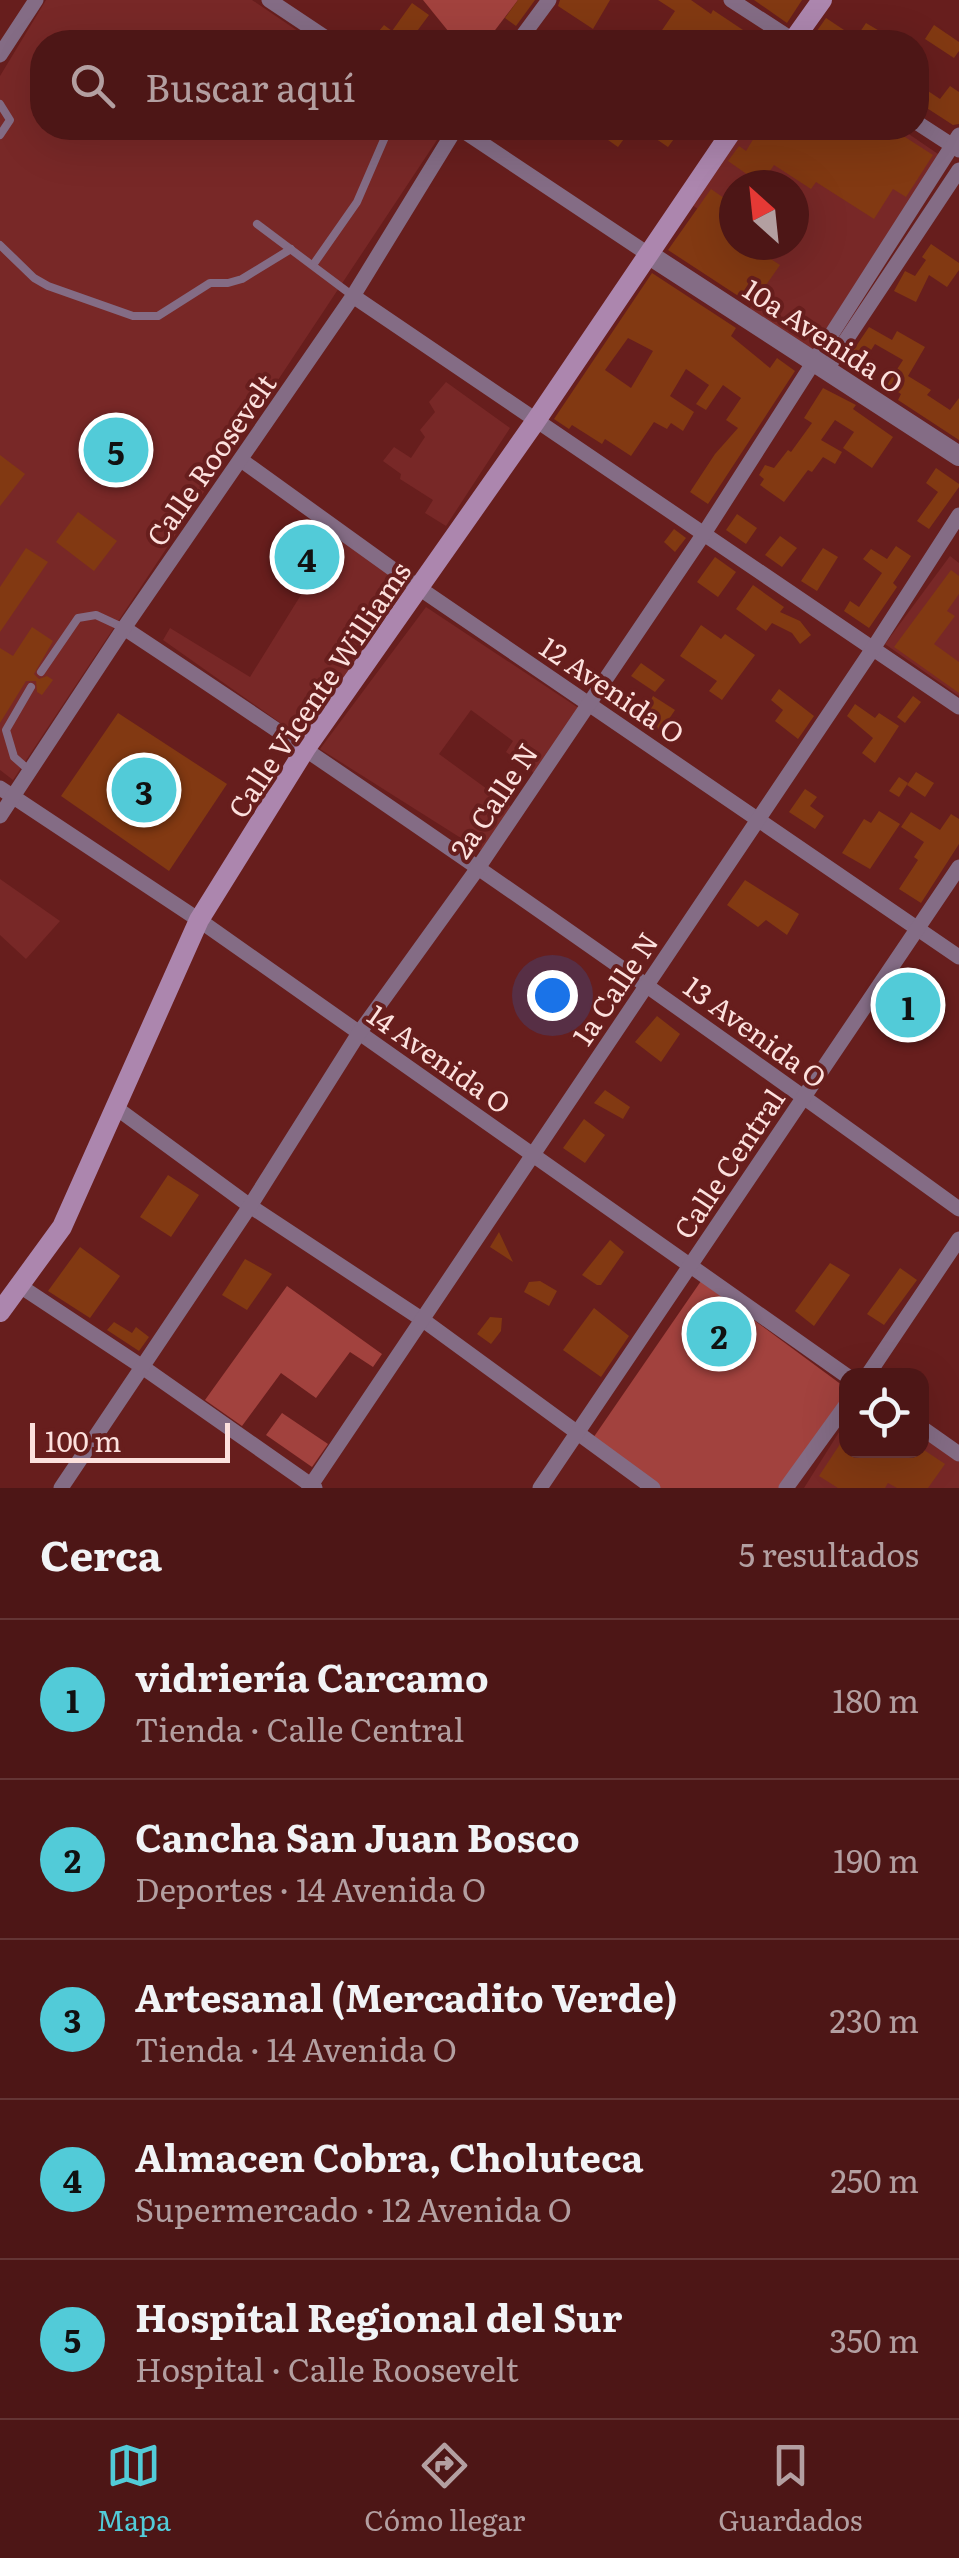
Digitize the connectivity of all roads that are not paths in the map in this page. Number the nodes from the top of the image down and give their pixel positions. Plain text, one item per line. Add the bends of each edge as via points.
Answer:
1 (36, 0) edge
2 (269, 0) edge
3 (549, 0) edge
4 (732, 0) edge
5 (822, 0) edge
6 (314, 30) edge
7 (527, 30) edge
8 (776, 30) edge
9 (802, 30) edge
10 (0, 55) edge
11 (0, 104) edge
12 (929, 129) edge
13 (0, 136) edge
14 (384, 140) edge
15 (450, 140) edge
16 (476, 140) edge
17 (726, 140) edge
18 (957, 144) edge
19 (959, 170) edge
20 (256, 224) dead end
21 (0, 246) edge
22 (291, 249) junction
23 (648, 254) junction
24 (313, 265) junction
25 (352, 296) junction
26 (820, 365) junction
27 (535, 422) junction
28 (959, 456) edge
29 (242, 460) junction
30 (959, 514) edge
31 (705, 532) junction
32 (419, 588) junction
33 (124, 628) junction
34 (874, 647) junction
35 (41, 672) dead end
36 (30, 688) dead end
37 (590, 703) junction
38 (959, 707) edge
39 (306, 748) junction
40 (31, 772) junction
41 (0, 788) edge
42 (14, 798) junction
43 (0, 816) edge
44 (758, 819) junction
45 (959, 867) edge
46 (478, 868) junction
47 (199, 920) junction
48 (916, 930) junction
49 (959, 957) edge
50 (647, 984) junction
51 (359, 1033) junction
52 (804, 1096) junction
53 (114, 1107) junction
54 (533, 1154) junction
55 (250, 1206) junction
56 (959, 1209) edge
57 (959, 1238) edge
58 (689, 1266) junction
59 (20, 1286) junction
60 (0, 1312) edge
61 (423, 1320) junction
62 (141, 1366) junction
63 (872, 1368) edge
64 (839, 1370) edge
65 (839, 1415) edge
66 (929, 1433) edge
67 (577, 1434) junction
68 (959, 1454) edge
69 (311, 1487) edge
70 (61, 1488) edge
71 (540, 1488) edge
72 (653, 1488) edge
73 (786, 1488) edge

1 - 10 street
2 - 6 street
3 - 7 street
4 - 8 street
5 - 9 main road
11 - 13 lane via 10,120
12 - 18 street
14 - 24 lane via 357,202
15 - 25 street, Calle Roosevelt
16 - 23 street, 10a Avenida O
17 - 23 main road, Calle Vicente Williams
18 - 26 street, 2a Calle N
19 - 26 street, 2a Calle N
20 - 22 lane
21 - 22 lane via 48,286 133,316 158,316 210,282 242,279
22 - 24 lane
23 - 26 street, 10a Avenida O
23 - 27 main road, Calle Vicente Williams
24 - 25 lane
25 - 27 street
25 - 29 street, Calle Roosevelt
26 - 28 street, 10a Avenida O
26 - 31 street, 2a Calle N
27 - 31 street
27 - 32 main road, Calle Vicente Williams
29 - 32 street, 12 Avenida O
29 - 33 street, Calle Roosevelt
30 - 34 street, 1a Calle N
31 - 34 street
31 - 37 street, 2a Calle N
32 - 37 street, 12 Avenida O
32 - 39 main road, Calle Vicente Williams
33 - 35 lane via 96,614 78,618
33 - 39 street, 13 Avenida O
33 - 40 street, Calle Roosevelt
34 - 38 street
34 - 44 street, 1a Calle N
36 - 40 lane via 6,730 14,756
37 - 44 street, 12 Avenida O
37 - 46 street, 2a Calle N
39 - 46 street, 13 Avenida O
39 - 47 main road, Calle Vicente Williams
40 - 42 street, Calle Roosevelt
41 - 42 street, 14 Avenida O
42 - 43 street, Calle Roosevelt
42 - 47 street, 14 Avenida O
44 - 48 street, 12 Avenida O
44 - 50 street, 1a Calle N
45 - 48 street, Calle Central
46 - 50 street, 13 Avenida O
46 - 51 street, 2a Calle N
47 - 51 street, 14 Avenida O
47 - 53 main road, Calle Vicente Williams
48 - 49 street, 12 Avenida O
48 - 52 street, Calle Central
50 - 52 street, 13 Avenida O
50 - 54 street, 1a Calle N
51 - 54 street, 14 Avenida O
51 - 55 street, 2a Calle N
52 - 56 street, 13 Avenida O
52 - 58 street, Calle Central
53 - 55 street
53 - 59 main road, Calle Vicente Williams via 62,1227
54 - 58 street, 14 Avenida O
54 - 61 street, 1a Calle N
55 - 61 street
55 - 62 street, 2a Calle N
57 - 63 street
58 - 64 street, 14 Avenida O
58 - 67 street, Calle Central
59 - 60 main road, Calle Vicente Williams
59 - 62 street
61 - 67 street
61 - 69 street, 1a Calle N
62 - 69 street
62 - 70 street, 2a Calle N
65 - 73 street
66 - 68 street
67 - 71 street, Calle Central
67 - 72 street

